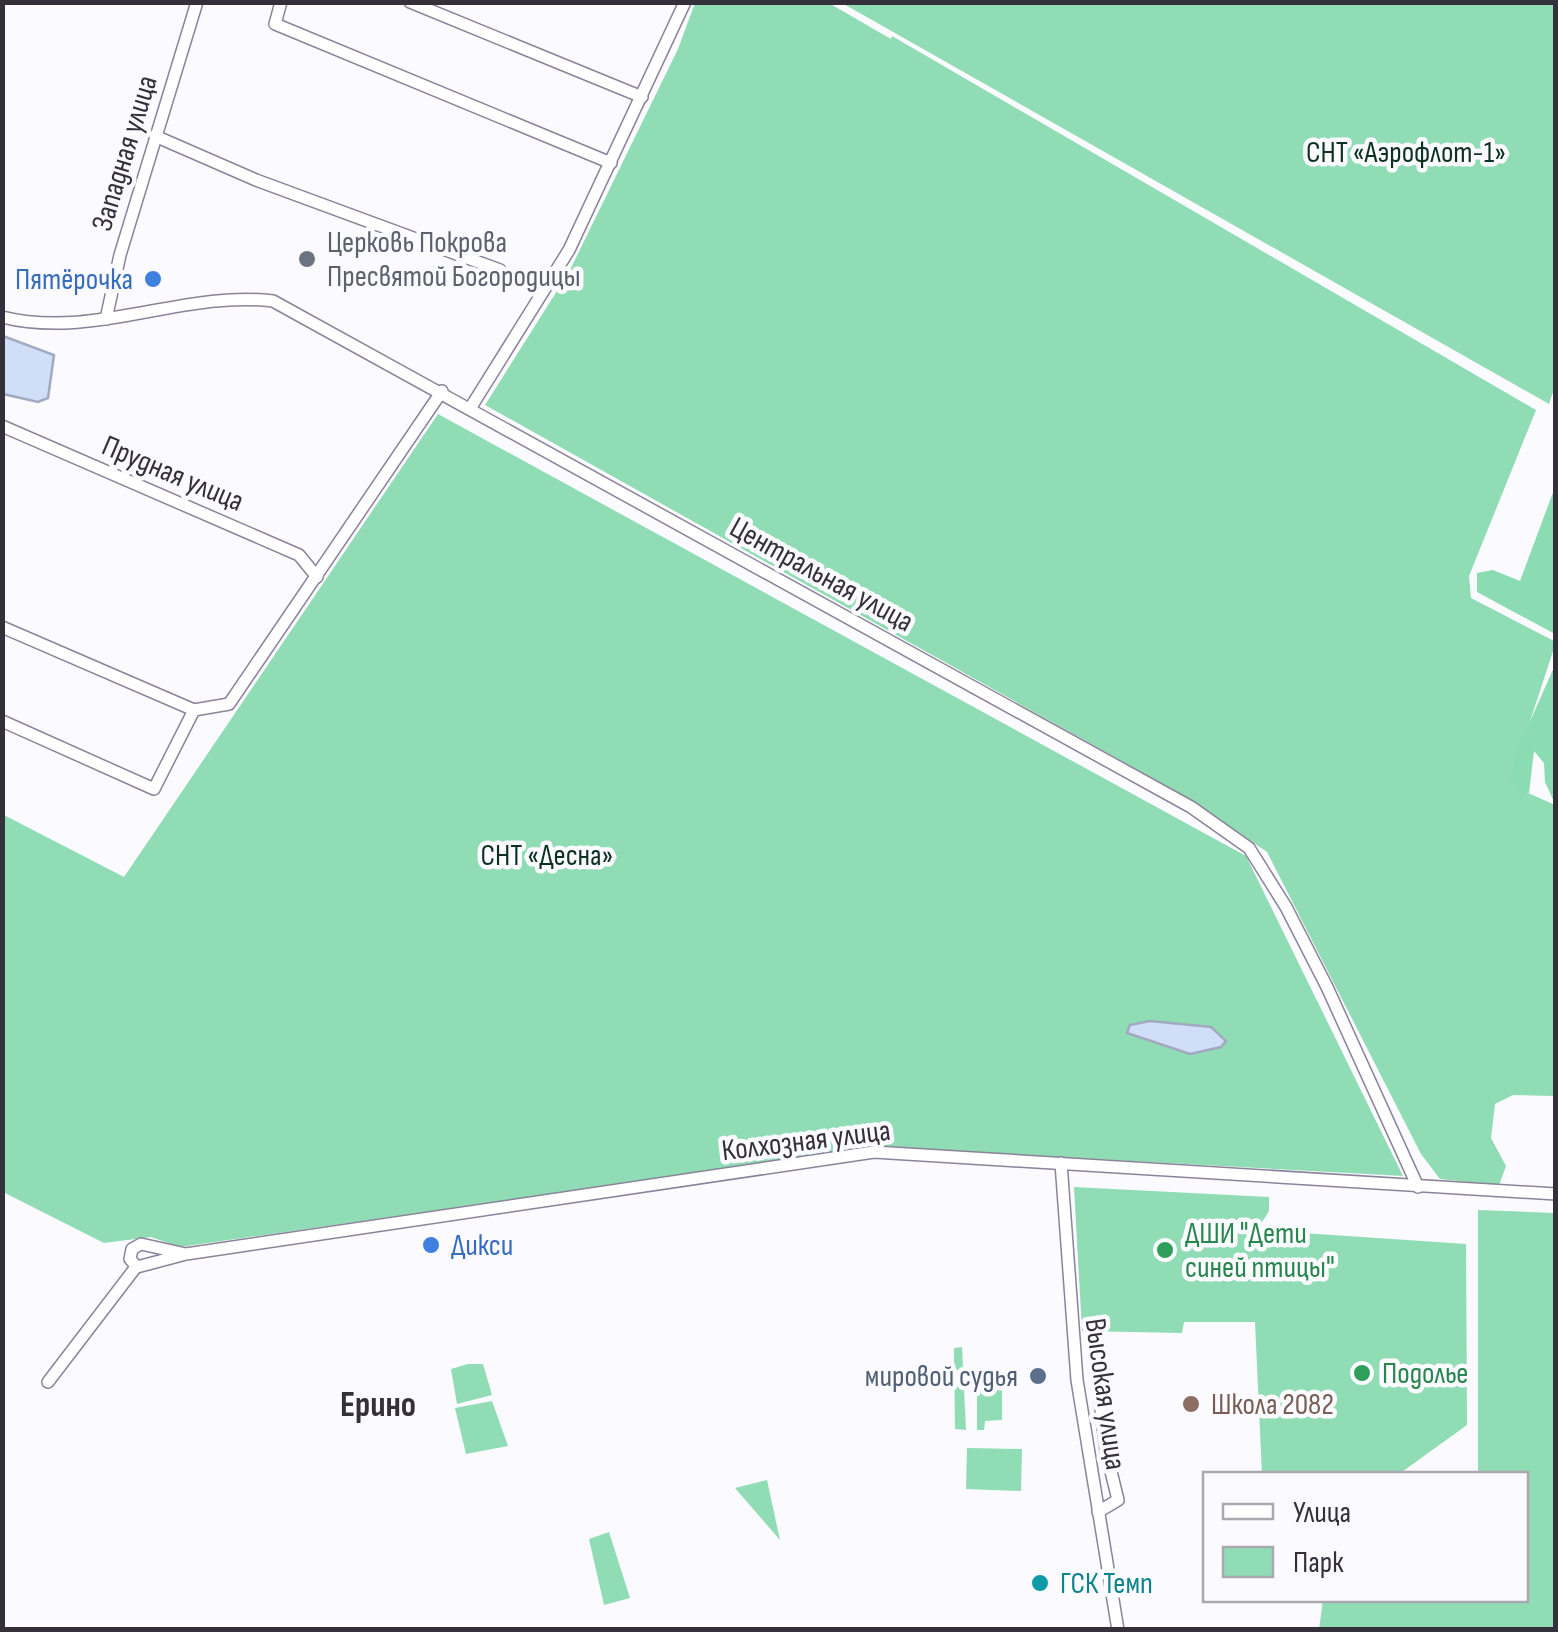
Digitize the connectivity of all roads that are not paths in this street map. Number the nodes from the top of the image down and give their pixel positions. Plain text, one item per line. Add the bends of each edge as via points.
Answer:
1 (197, 2) edge
2 (281, 2) edge
3 (410, 2) edge
4 (685, 2) edge
5 (642, 98) junction
6 (156, 136) junction
7 (611, 163) junction
8 (500, 270) dead end
9 (2, 317) edge
10 (106, 319) junction
11 (442, 391) junction
12 (470, 407) junction
13 (2, 426) edge
14 (317, 576) junction
15 (2, 626) edge
16 (194, 710) junction
17 (2, 721) edge
18 (1060, 1163) junction
19 (1418, 1187) junction
20 (1556, 1194) edge
21 (186, 1254) junction
22 (137, 1267) junction
23 (1096, 1368) dead end
24 (48, 1382) dead end
25 (1098, 1512) junction
26 (1118, 1630) edge

1 - 6 street, Западная улица
2 - 7 street via 275,24
3 - 5 street
4 - 5 street
5 - 7 street
6 - 8 street
6 - 10 street, Западная улица
7 - 12 street via 570,250
9 - 10 street, Центральная улица via 58,325
10 - 11 street, Центральная улица via 273,301
11 - 12 street, Центральная улица
11 - 14 street
12 - 19 street, Центральная улица via 1230,831 1249,848 1294,923
13 - 14 street, Прудная улица via 299,555
14 - 16 street via 229,704
15 - 16 street
16 - 17 street via 154,789
18 - 19 street, Колхозная улица
18 - 21 street, Колхозная улица via 854,1153
18 - 25 street, Высокая улица via 1073,1341
19 - 20 street, Колхозная улица
21 - 22 street, Колхозная улица
21 - 22 street, Колхозная улица via 137,1245 130,1259
22 - 24 street
23 - 25 street via 1118,1500
25 - 26 street, Высокая улица

